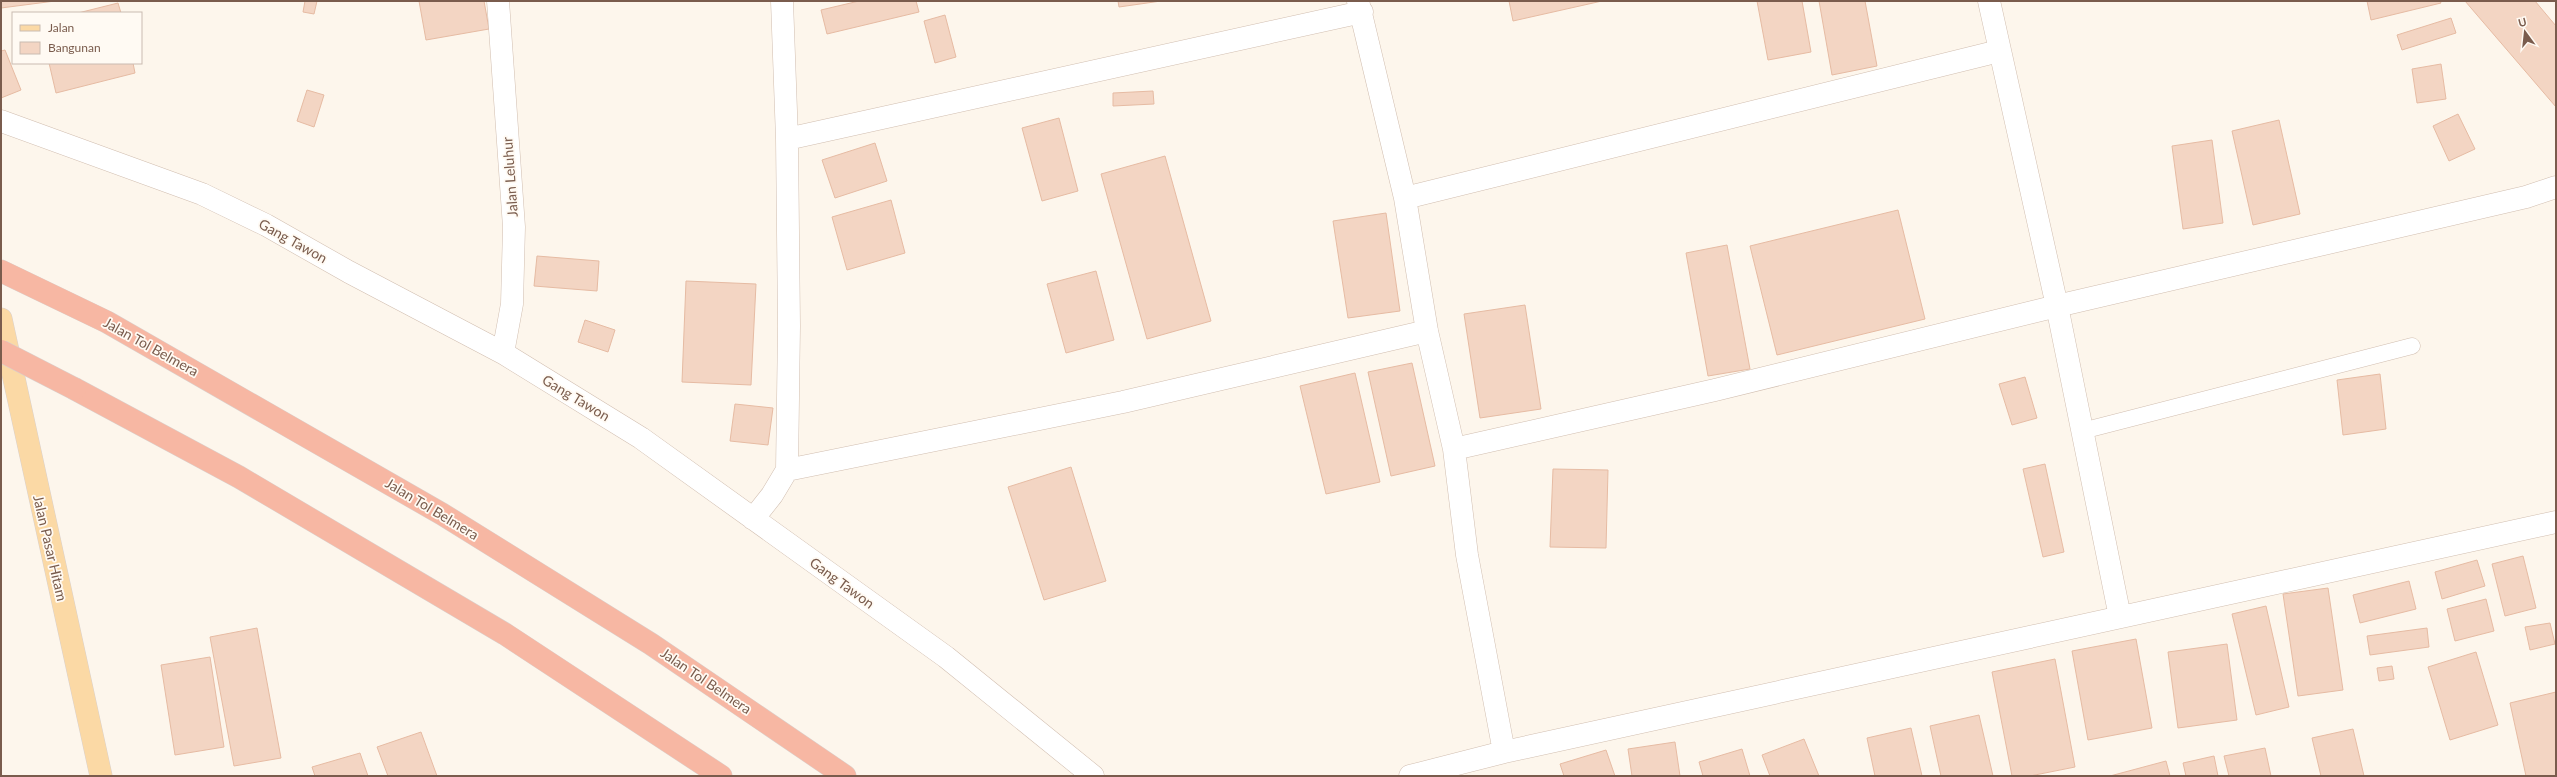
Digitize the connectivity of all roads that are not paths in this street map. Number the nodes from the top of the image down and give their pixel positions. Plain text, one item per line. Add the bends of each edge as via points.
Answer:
1 (498, 1) edge
2 (782, 1) edge
3 (1989, 1) edge
4 (1360, 7) edge
5 (1999, 51) junction
6 (1, 121) edge
7 (787, 139) junction
8 (2556, 188) edge
9 (1405, 198) junction
10 (1, 271) edge
11 (2057, 306) junction
12 (1, 319) edge
13 (1427, 331) junction
14 (2412, 346) dead end
15 (1, 351) edge
16 (503, 353) junction
17 (2082, 431) junction
18 (1454, 449) junction
19 (787, 470) junction
20 (753, 519) junction
21 (2556, 522) edge
22 (2120, 617) junction
23 (1504, 752) junction
24 (101, 776) edge
25 (721, 776) edge
26 (845, 776) edge
27 (1093, 776) edge
28 (1410, 776) edge

1 - 16 street, Jalan Leluhur via 514,228 512,304
2 - 7 street
3 - 5 street
4 - 7 street
4 - 9 street
5 - 9 street
5 - 11 street
6 - 16 street, Gang Tawon via 202,194 266,225
7 - 19 street
8 - 11 street via 2398,228
9 - 13 street
10 - 26 highway, Jalan Tol Belmera via 106,322 442,514 651,644
11 - 17 street
11 - 18 street via 1715,390
12 - 24 main road, Jalan Pasar Hitam
13 - 18 street
13 - 19 street via 1123,402
14 - 17 lane
15 - 25 highway, bridge via 239,478 505,634
16 - 20 street, Gang Tawon via 641,438
17 - 22 street
18 - 23 street via 1467,555
19 - 20 street
20 - 27 street, Gang Tawon via 946,657
21 - 22 street
22 - 23 street
23 - 28 street

